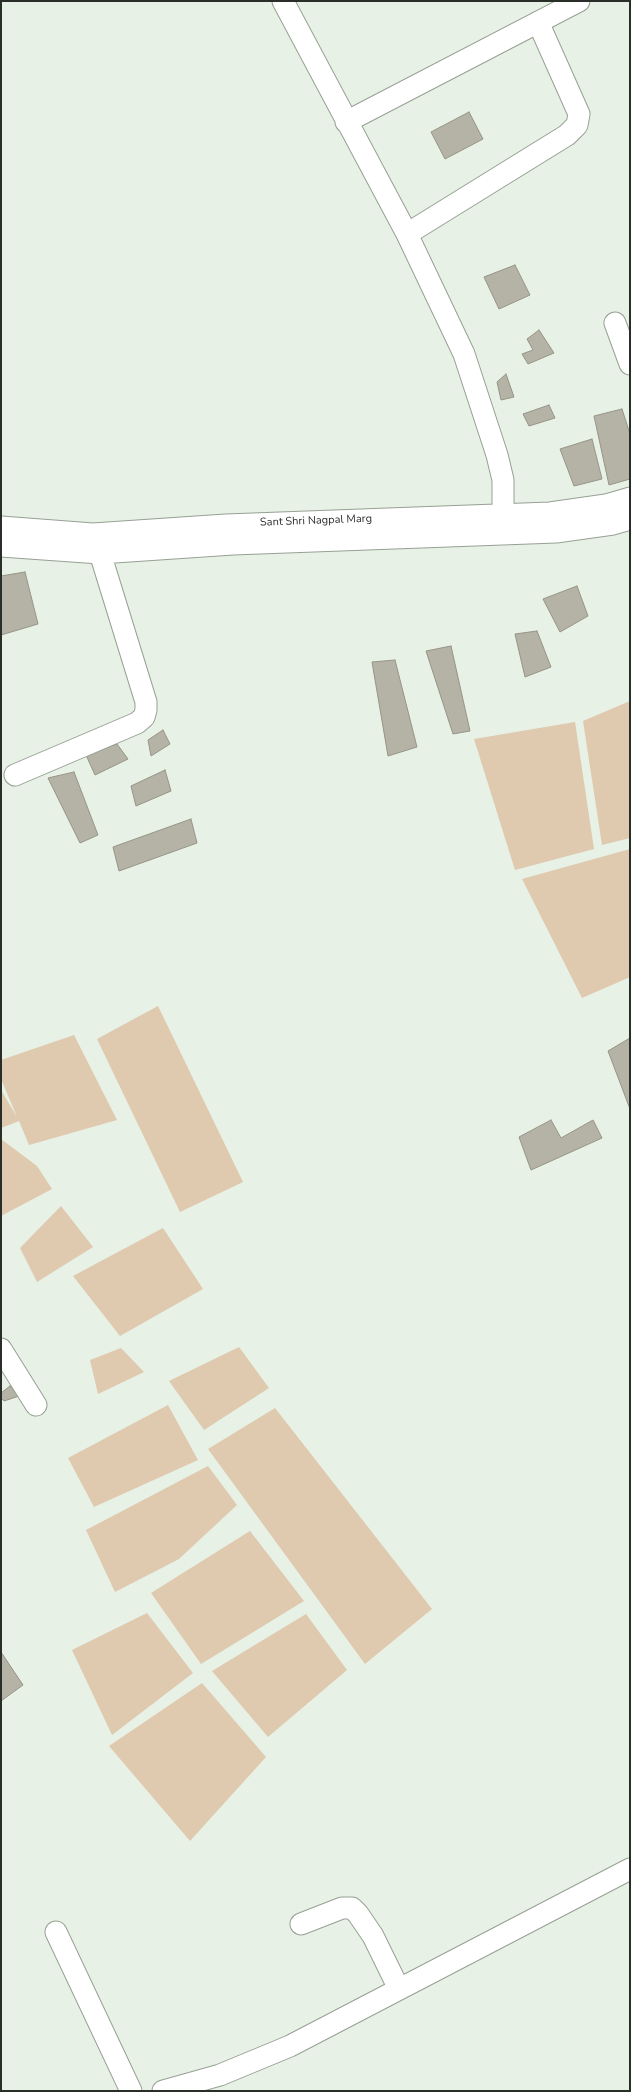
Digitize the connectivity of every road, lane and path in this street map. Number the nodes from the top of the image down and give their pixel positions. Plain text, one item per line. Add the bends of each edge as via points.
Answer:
1 (283, 1) edge
2 (579, 1) edge
3 (538, 22) junction
4 (346, 122) junction
5 (407, 234) junction
6 (615, 323) dead end
7 (630, 364) edge
8 (630, 498) edge
9 (630, 519) edge
10 (503, 524) junction
11 (1, 527) edge
12 (1, 546) edge
13 (100, 553) junction
14 (15, 775) dead end
15 (1, 1349) edge
16 (7, 1370) edge
17 (36, 1405) dead end
18 (630, 1869) edge
19 (301, 1924) dead end
20 (56, 1932) dead end
21 (399, 1989) junction
22 (131, 2091) edge
23 (163, 2091) edge

1 - 4 street
2 - 3 street
3 - 4 street
3 - 5 street via 579,114 578,125 567,135
4 - 5 street
5 - 10 street via 464,354 503,480
6 - 7 street
8 - 10 street, Sant Shri Nagpal Marg via 606,505 550,513
9 - 10 street, Sant Shri Nagpal Marg via 556,532
10 - 11 street, Sant Shri Nagpal Marg via 226,525 93,534
10 - 13 street, Sant Shri Nagpal Marg
12 - 13 street, Sant Shri Nagpal Marg
13 - 14 street via 146,702 144,717 137,723
15 - 16 street
16 - 17 street
18 - 21 street
19 - 21 street via 342,1908 353,1909 373,1936
20 - 22 street
21 - 23 street via 290,2046 220,2075

